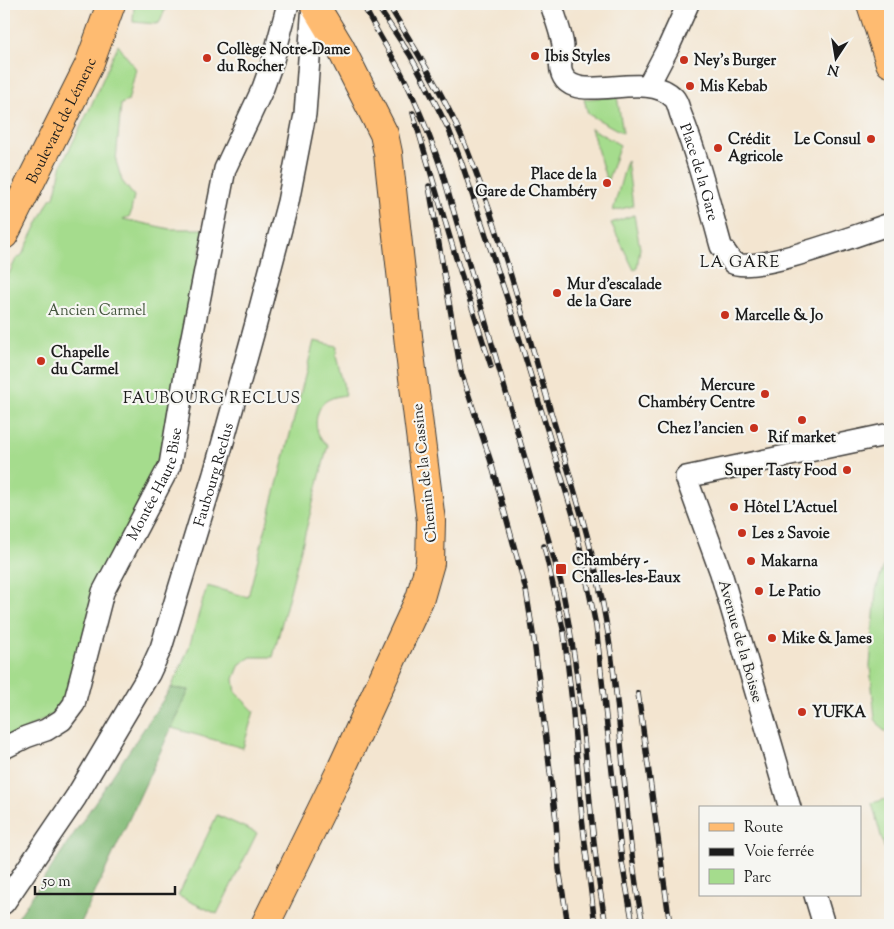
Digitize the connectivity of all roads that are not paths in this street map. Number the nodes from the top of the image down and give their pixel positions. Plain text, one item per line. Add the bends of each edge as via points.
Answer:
1 (111, 4) edge
2 (288, 4) edge
3 (314, 4) edge
4 (551, 4) edge
5 (688, 4) edge
6 (871, 4) edge
7 (890, 63) edge
8 (648, 86) junction
9 (890, 224) edge
10 (4, 235) edge
11 (890, 434) edge
12 (4, 748) edge
13 (789, 806) edge
14 (815, 896) edge
15 (4, 903) edge
16 (264, 925) edge
17 (824, 925) edge

1 - 10 main road, Boulevard de Lémenc via 89,65
2 - 12 street, Montée Haute Bise via 263,88 225,169 191,338 170,465 103,592 74,704 62,720
3 - 15 street, Faubourg Reclus via 305,114 288,202 214,474 160,648 149,674 76,797
3 - 16 main road, Chemin de la Cassine via 340,47 384,134 432,545 420,598 332,789
4 - 8 street via 563,46 562,75 574,86 590,89
5 - 8 street
6 - 7 main road
8 - 9 street, Place de la Gare via 675,98 722,246 732,263 769,262
11 - 13 street, Avenue de la Boisse via 686,477 721,573
14 - 17 street

